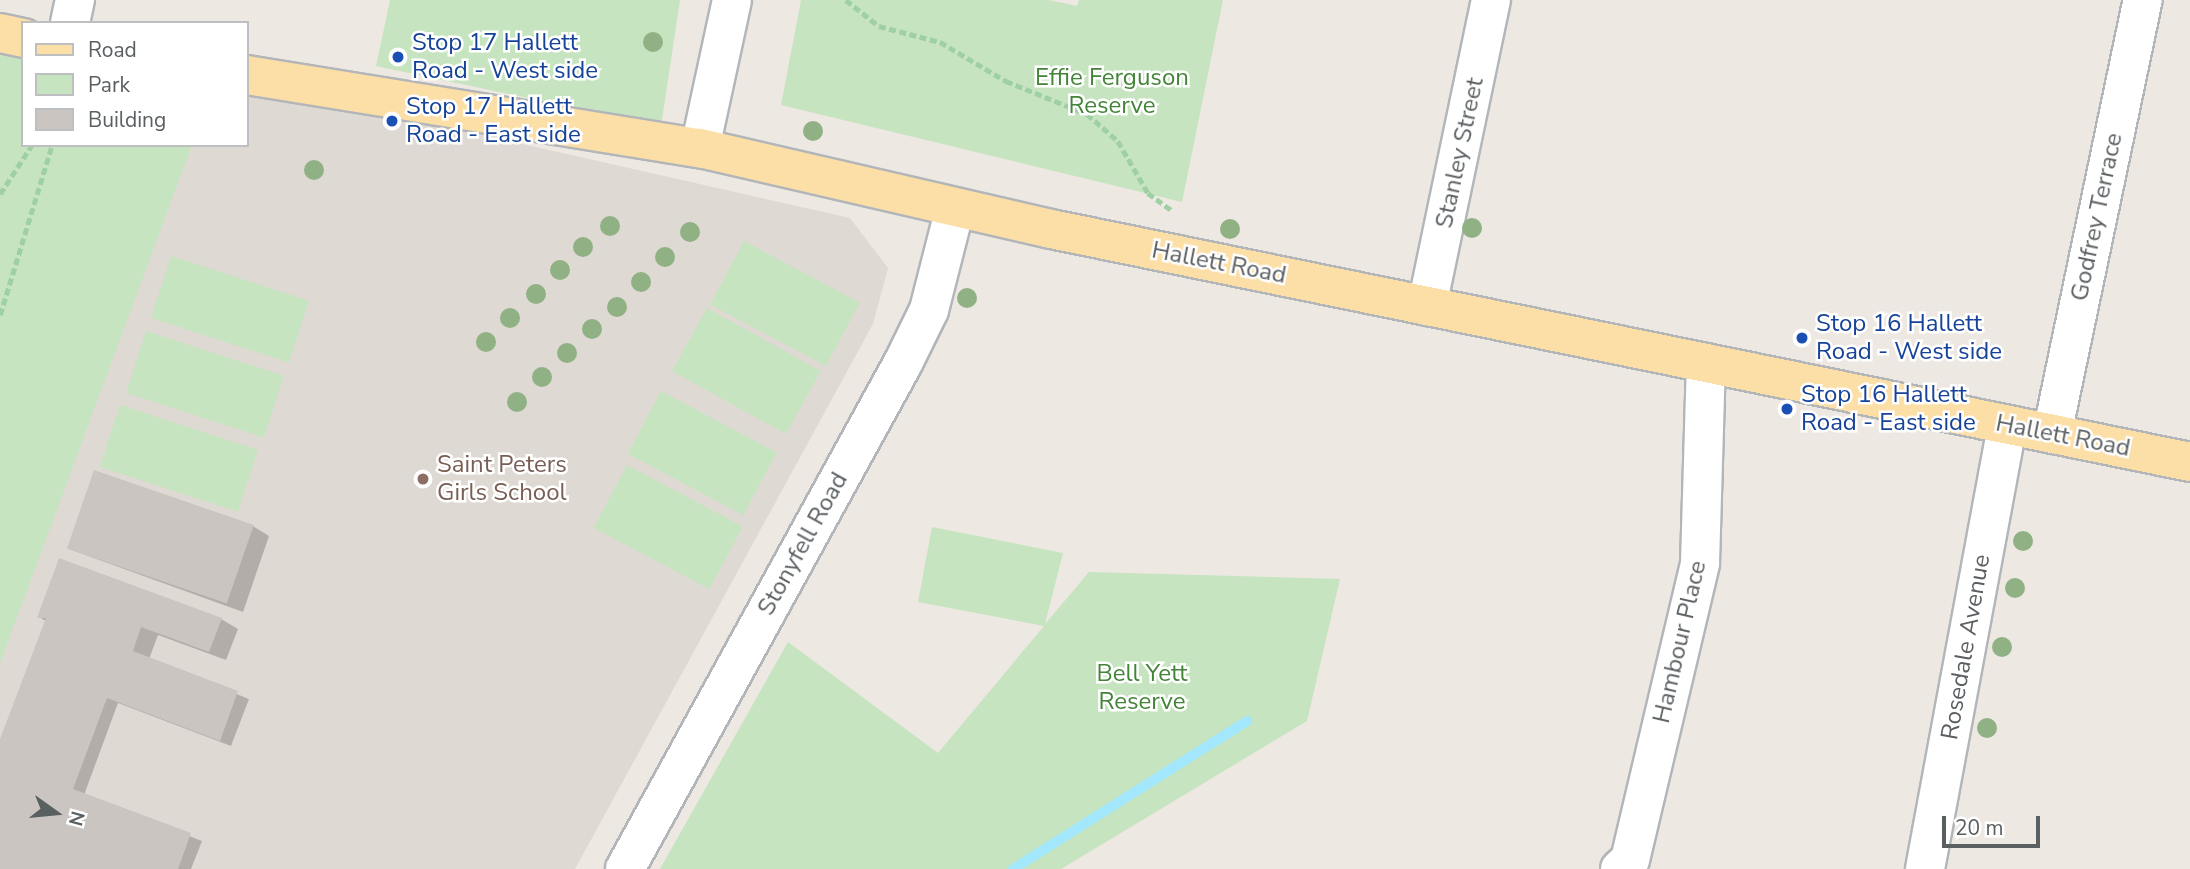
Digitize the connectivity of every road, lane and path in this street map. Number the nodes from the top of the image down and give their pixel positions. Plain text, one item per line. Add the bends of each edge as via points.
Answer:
1 (75, 0) edge
2 (732, 0) edge
3 (846, 0) edge
4 (1491, 0) edge
5 (2143, 0) edge
6 (70, 21) edge
7 (0, 33) edge
8 (21, 38) edge
9 (248, 75) edge
10 (31, 147) edge
11 (51, 147) edge
12 (700, 148) junction
13 (0, 194) edge
14 (955, 208) junction
15 (1173, 211) dead end
16 (1427, 306) junction
17 (0, 315) edge
18 (1706, 365) junction
19 (2007, 426) junction
20 (2052, 434) junction
21 (2190, 462) edge
22 (625, 869) edge
23 (1619, 869) edge
24 (1925, 869) edge

1 - 6 street
2 - 12 street
3 - 15 path via 879,26 940,42 1006,81 1087,114 1118,141 1148,193
4 - 16 street, Stanley Street
5 - 20 street, Godfrey Terrace
7 - 8 main road
9 - 12 main road, Hallett Road
10 - 13 path
11 - 17 path
12 - 14 main road, Hallett Road
14 - 16 main road, Hallett Road
14 - 22 street, Stonyfell Road via 929,310 903,363
16 - 18 main road, Hallett Road
18 - 19 main road, Hallett Road
18 - 23 street, Hambour Place via 1700,563 1630,860
19 - 20 main road, Hallett Road
19 - 24 street, Rosedale Avenue
20 - 21 main road, Hallett Road

